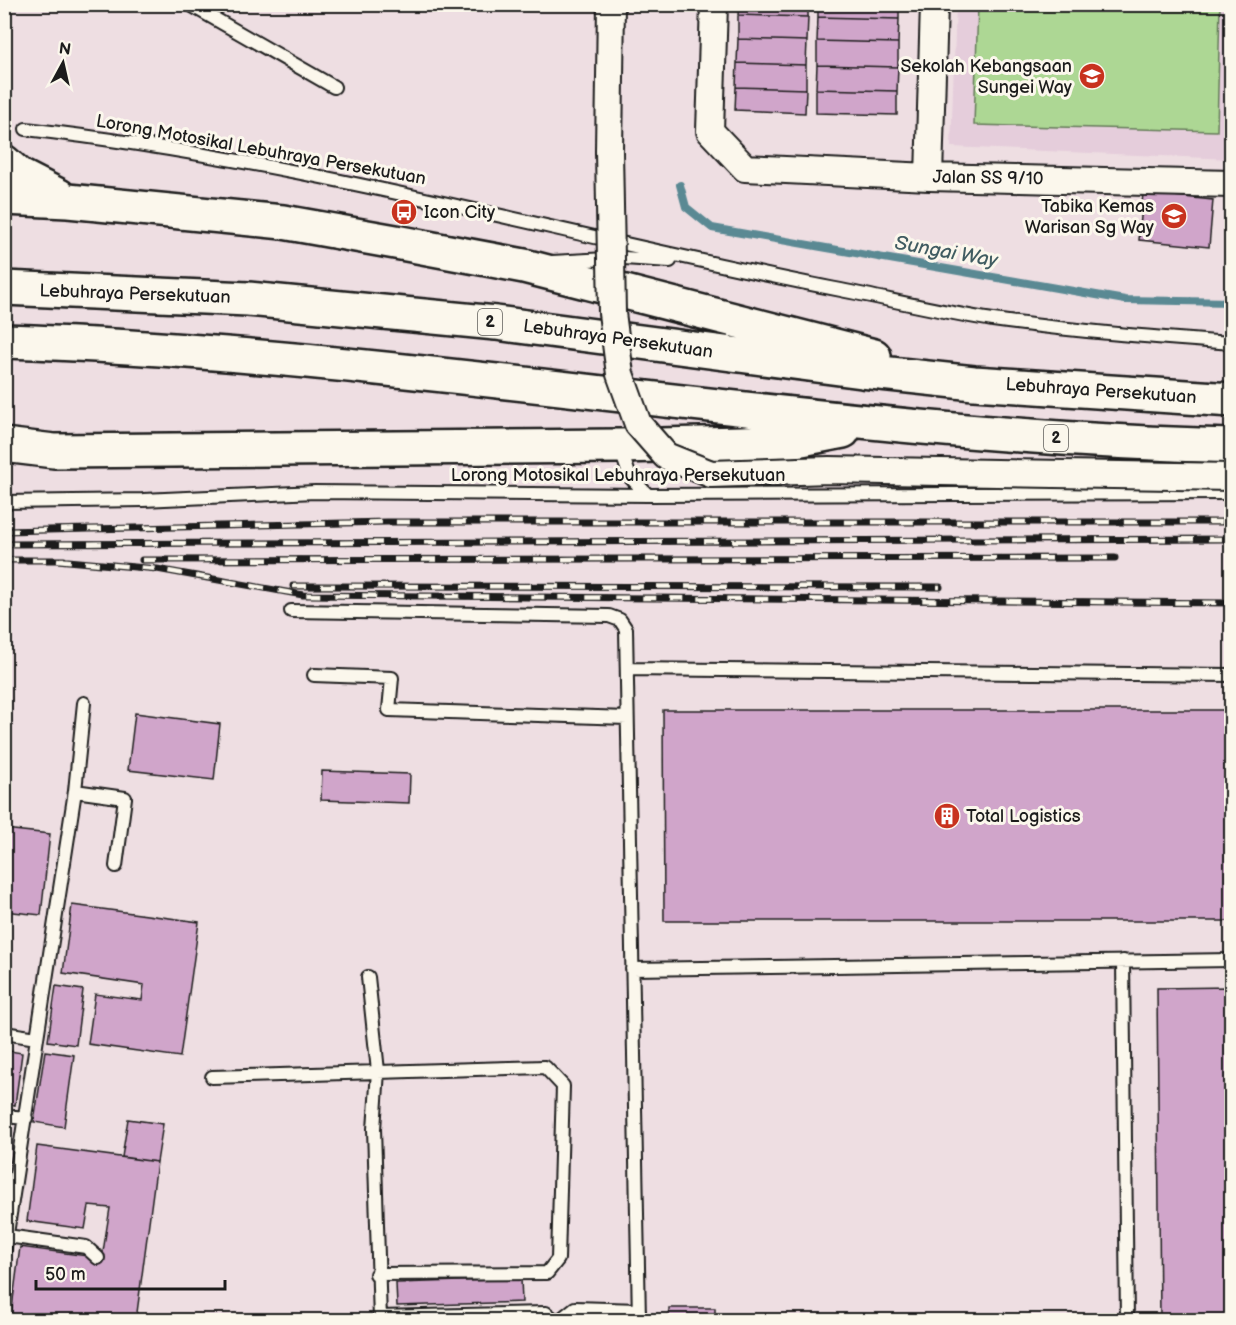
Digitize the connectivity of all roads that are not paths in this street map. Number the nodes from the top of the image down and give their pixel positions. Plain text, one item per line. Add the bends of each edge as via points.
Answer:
1 (189, 4) edge
2 (611, 4) edge
3 (714, 4) edge
4 (934, 4) edge
5 (334, 87) dead end
6 (26, 129) dead end
7 (4, 162) edge
8 (929, 177) junction
9 (1232, 184) edge
10 (4, 198) edge
11 (68, 201) junction
12 (705, 264) junction
13 (524, 266) junction
14 (4, 288) edge
15 (4, 341) edge
16 (1232, 343) edge
17 (974, 383) junction
18 (1232, 400) edge
19 (880, 425) junction
20 (4, 445) edge
21 (620, 446) junction
22 (1232, 446) edge
23 (54, 451) junction
24 (4, 463) edge
25 (1232, 477) edge
26 (1232, 493) edge
27 (648, 495) junction
28 (4, 502) edge
29 (291, 611) dead end
30 (627, 669) junction
31 (314, 675) dead end
32 (1232, 675) edge
33 (84, 703) dead end
34 (627, 718) junction
35 (75, 791) junction
36 (116, 866) dead end
37 (1123, 960) junction
38 (1232, 960) edge
39 (632, 969) junction
40 (368, 977) dead end
41 (4, 1034) edge
42 (37, 1038) junction
43 (378, 1071) junction
44 (212, 1077) dead end
45 (4, 1116) edge
46 (26, 1118) junction
47 (7, 1236) junction
48 (4, 1253) edge
49 (98, 1258) dead end
50 (376, 1274) junction
51 (639, 1315) edge
52 (379, 1319) edge
53 (555, 1320) edge
54 (560, 1320) edge
55 (1127, 1320) edge

1 - 5 lane
2 - 25 street, bridge via 612,313 620,374 638,424 666,456 711,474 829,470
3 - 8 street, Jalan SS 9/10 via 710,131 745,168
4 - 8 street
6 - 12 lane, Lorong Motosikal Lebuhraya Persekutuan via 83,135 380,188
7 - 11 highway via 20,176
8 - 9 street, Jalan SS 9/10
10 - 11 highway
11 - 13 highway via 283,222
12 - 13 lane via 624,258
12 - 16 lane, Lorong Motosikal Lebuhraya Persekutuan via 991,319
13 - 17 highway
14 - 17 highway, Lebuhraya Persekutuan / 2 via 248,299 496,323 862,372
15 - 19 highway, 2 via 392,370
17 - 18 highway, Lebuhraya Persekutuan / 2
19 - 21 highway via 786,442
19 - 22 highway, 2 via 1138,444
20 - 23 highway
21 - 23 highway
21 - 27 lane via 630,477
23 - 24 highway
26 - 27 lane, Lorong Motosikal Lebuhraya Persekutuan
27 - 28 lane, Lorong Motosikal Lebuhraya Persekutuan via 315,492
29 - 30 lane via 609,616 620,620 626,629
30 - 32 lane
30 - 34 lane
31 - 34 lane via 392,678 389,710
33 - 35 lane
34 - 39 lane
35 - 36 lane via 125,798
35 - 42 lane
37 - 38 lane
37 - 39 lane
37 - 55 lane
39 - 51 lane
40 - 43 lane
41 - 42 lane
42 - 46 lane
43 - 44 lane
43 - 50 lane via 374,1129
43 - 50 lane via 545,1067 563,1086 558,1259 547,1273
45 - 46 lane
46 - 47 lane
47 - 48 lane
47 - 49 lane via 86,1247
50 - 52 lane
51 - 54 lane via 575,1308
52 - 53 lane via 546,1312

